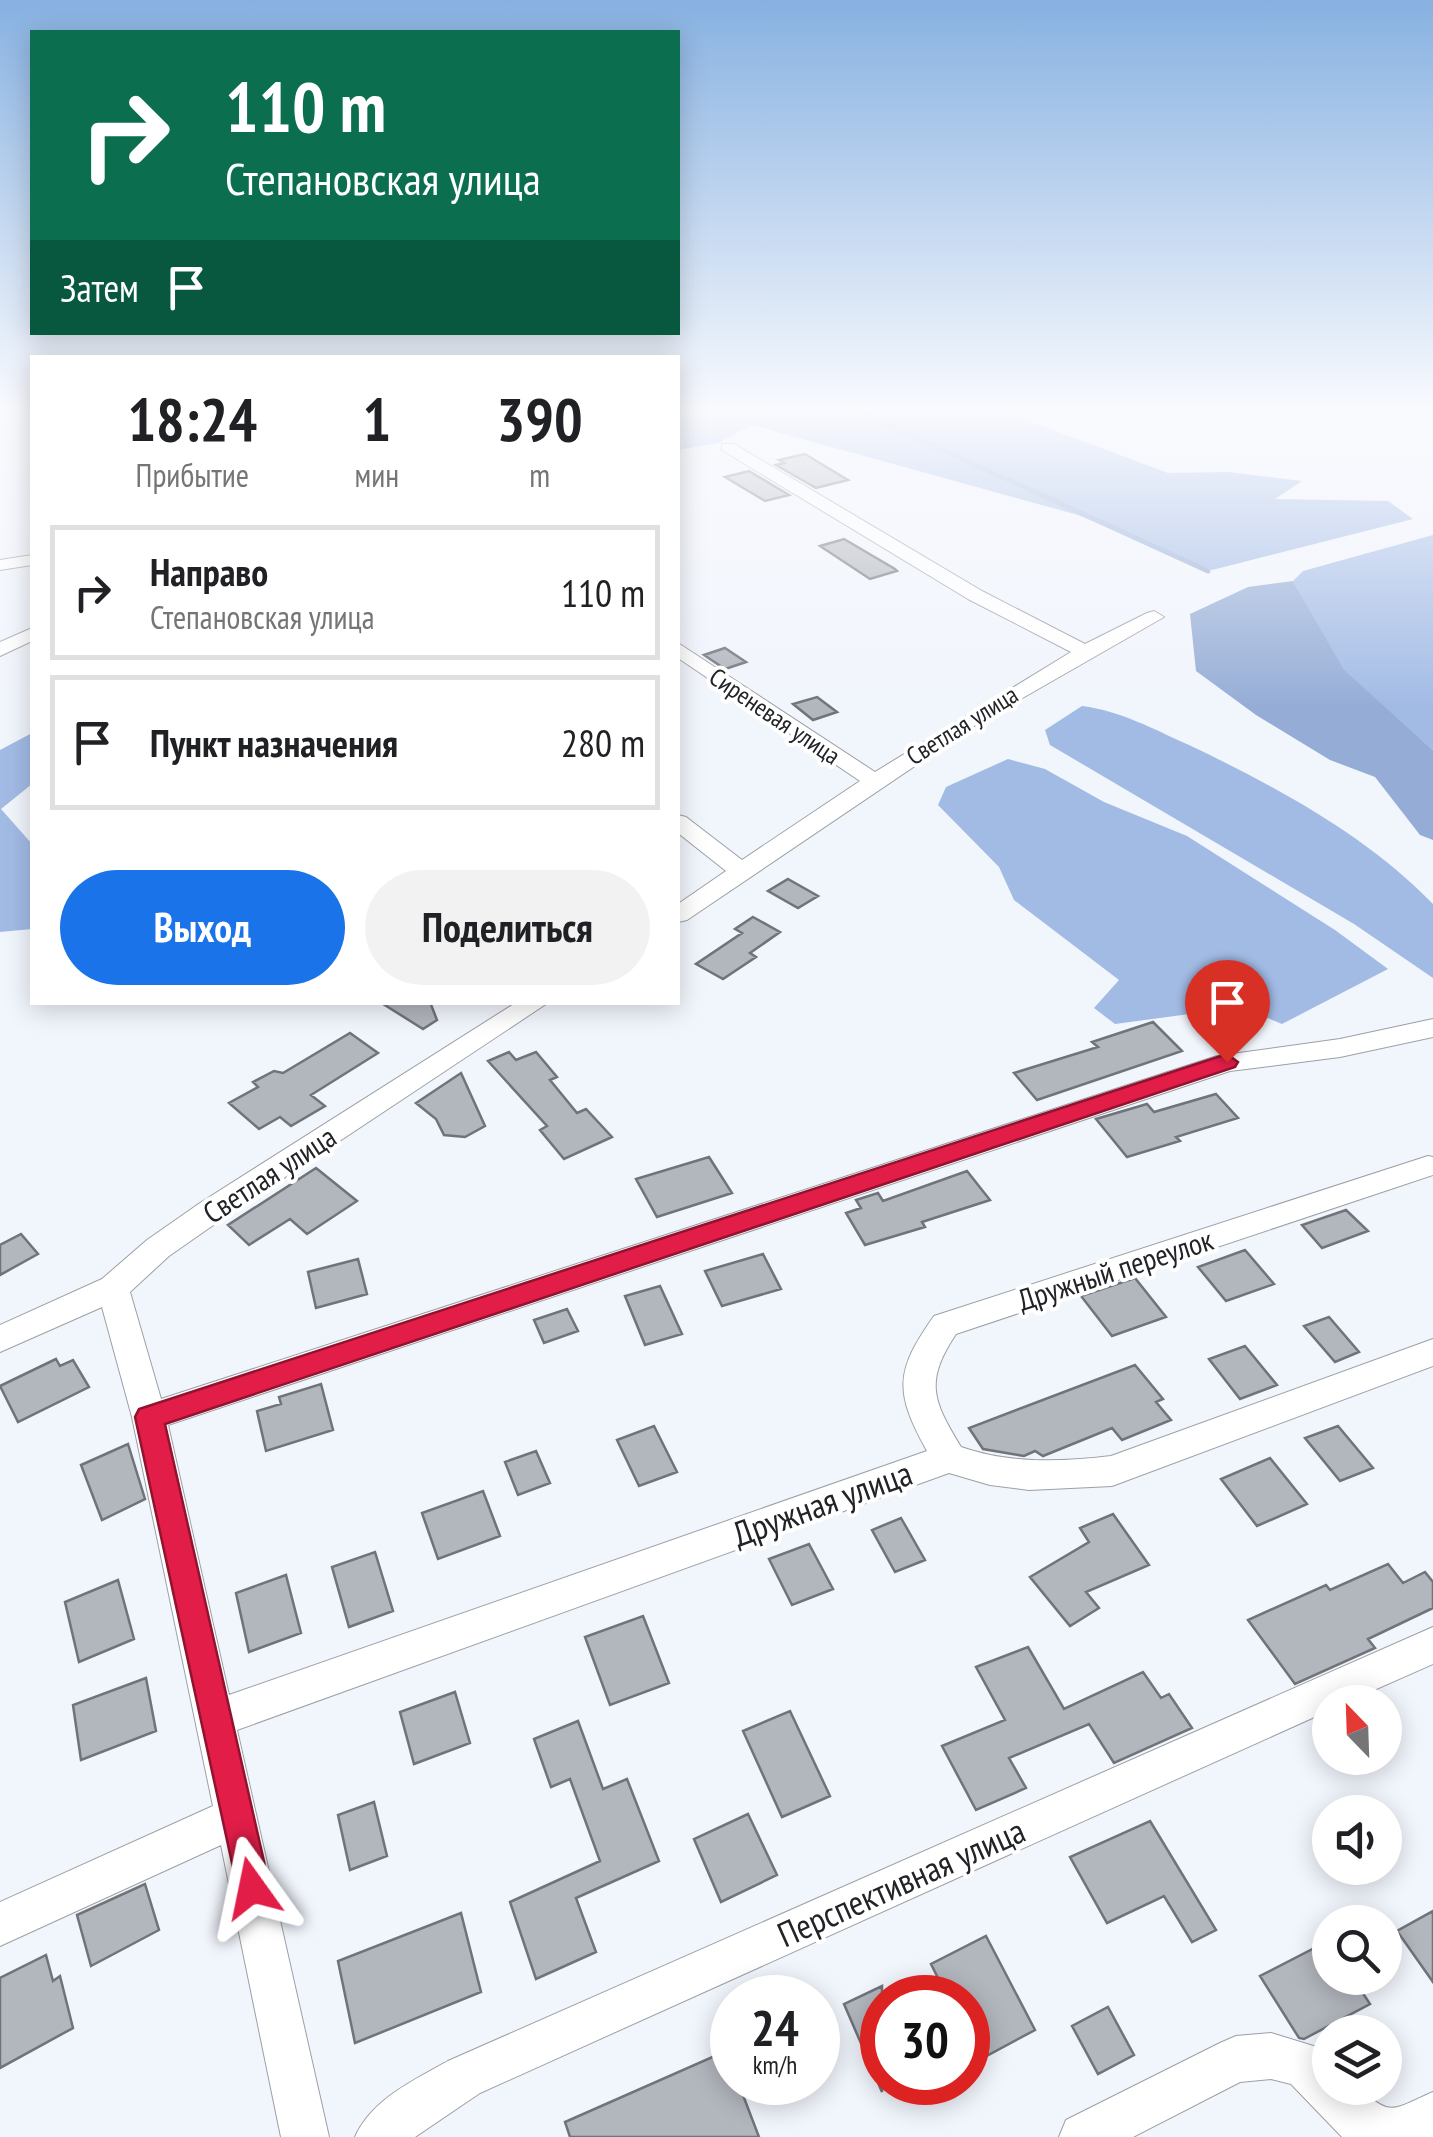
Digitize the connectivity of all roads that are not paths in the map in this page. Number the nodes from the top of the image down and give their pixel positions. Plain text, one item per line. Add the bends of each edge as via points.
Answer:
1 (830, 508) edge
2 (30, 560) edge
3 (0, 566) edge
4 (1154, 616) dead end
5 (30, 635) edge
6 (0, 650) edge
7 (680, 651) edge
8 (1083, 651) junction
9 (874, 781) junction
10 (680, 824) edge
11 (742, 872) junction
12 (680, 914) edge
13 (531, 1005) edge
14 (1433, 1028) edge
15 (1428, 1166) dead end
16 (113, 1288) junction
17 (0, 1339) edge
18 (1433, 1352) edge
19 (149, 1417) junction
20 (948, 1458) junction
21 (1433, 1645) edge
22 (216, 1719) junction
23 (237, 1816) junction
24 (0, 1924) edge
25 (1433, 2116) edge
26 (305, 2137) edge
27 (379, 2137) edge
28 (1083, 2137) edge

1 - 8 street
2 - 3 street
4 - 8 street, Светлая улица
5 - 6 street
7 - 9 street, Сиреневая улица
8 - 9 street, Светлая улица
9 - 11 street, Светлая улица
10 - 11 street
11 - 12 street, Светлая улица
13 - 16 street, Светлая улица via 211,1211
14 - 19 street via 1227,1062
15 - 20 street, Дружный переулок via 945,1324 921,1356 917,1381 920,1408
16 - 17 street, Светлая улица
16 - 19 street
18 - 20 street, Дружная улица via 1112,1471 1015,1477
19 - 22 street
20 - 22 street, Дружная улица
21 - 27 street, Перспективная улица via 464,2077
22 - 23 street
23 - 24 street
23 - 26 street
25 - 28 street via 1392,2134 1370,2131 1304,2064 1270,2056 1236,2059

